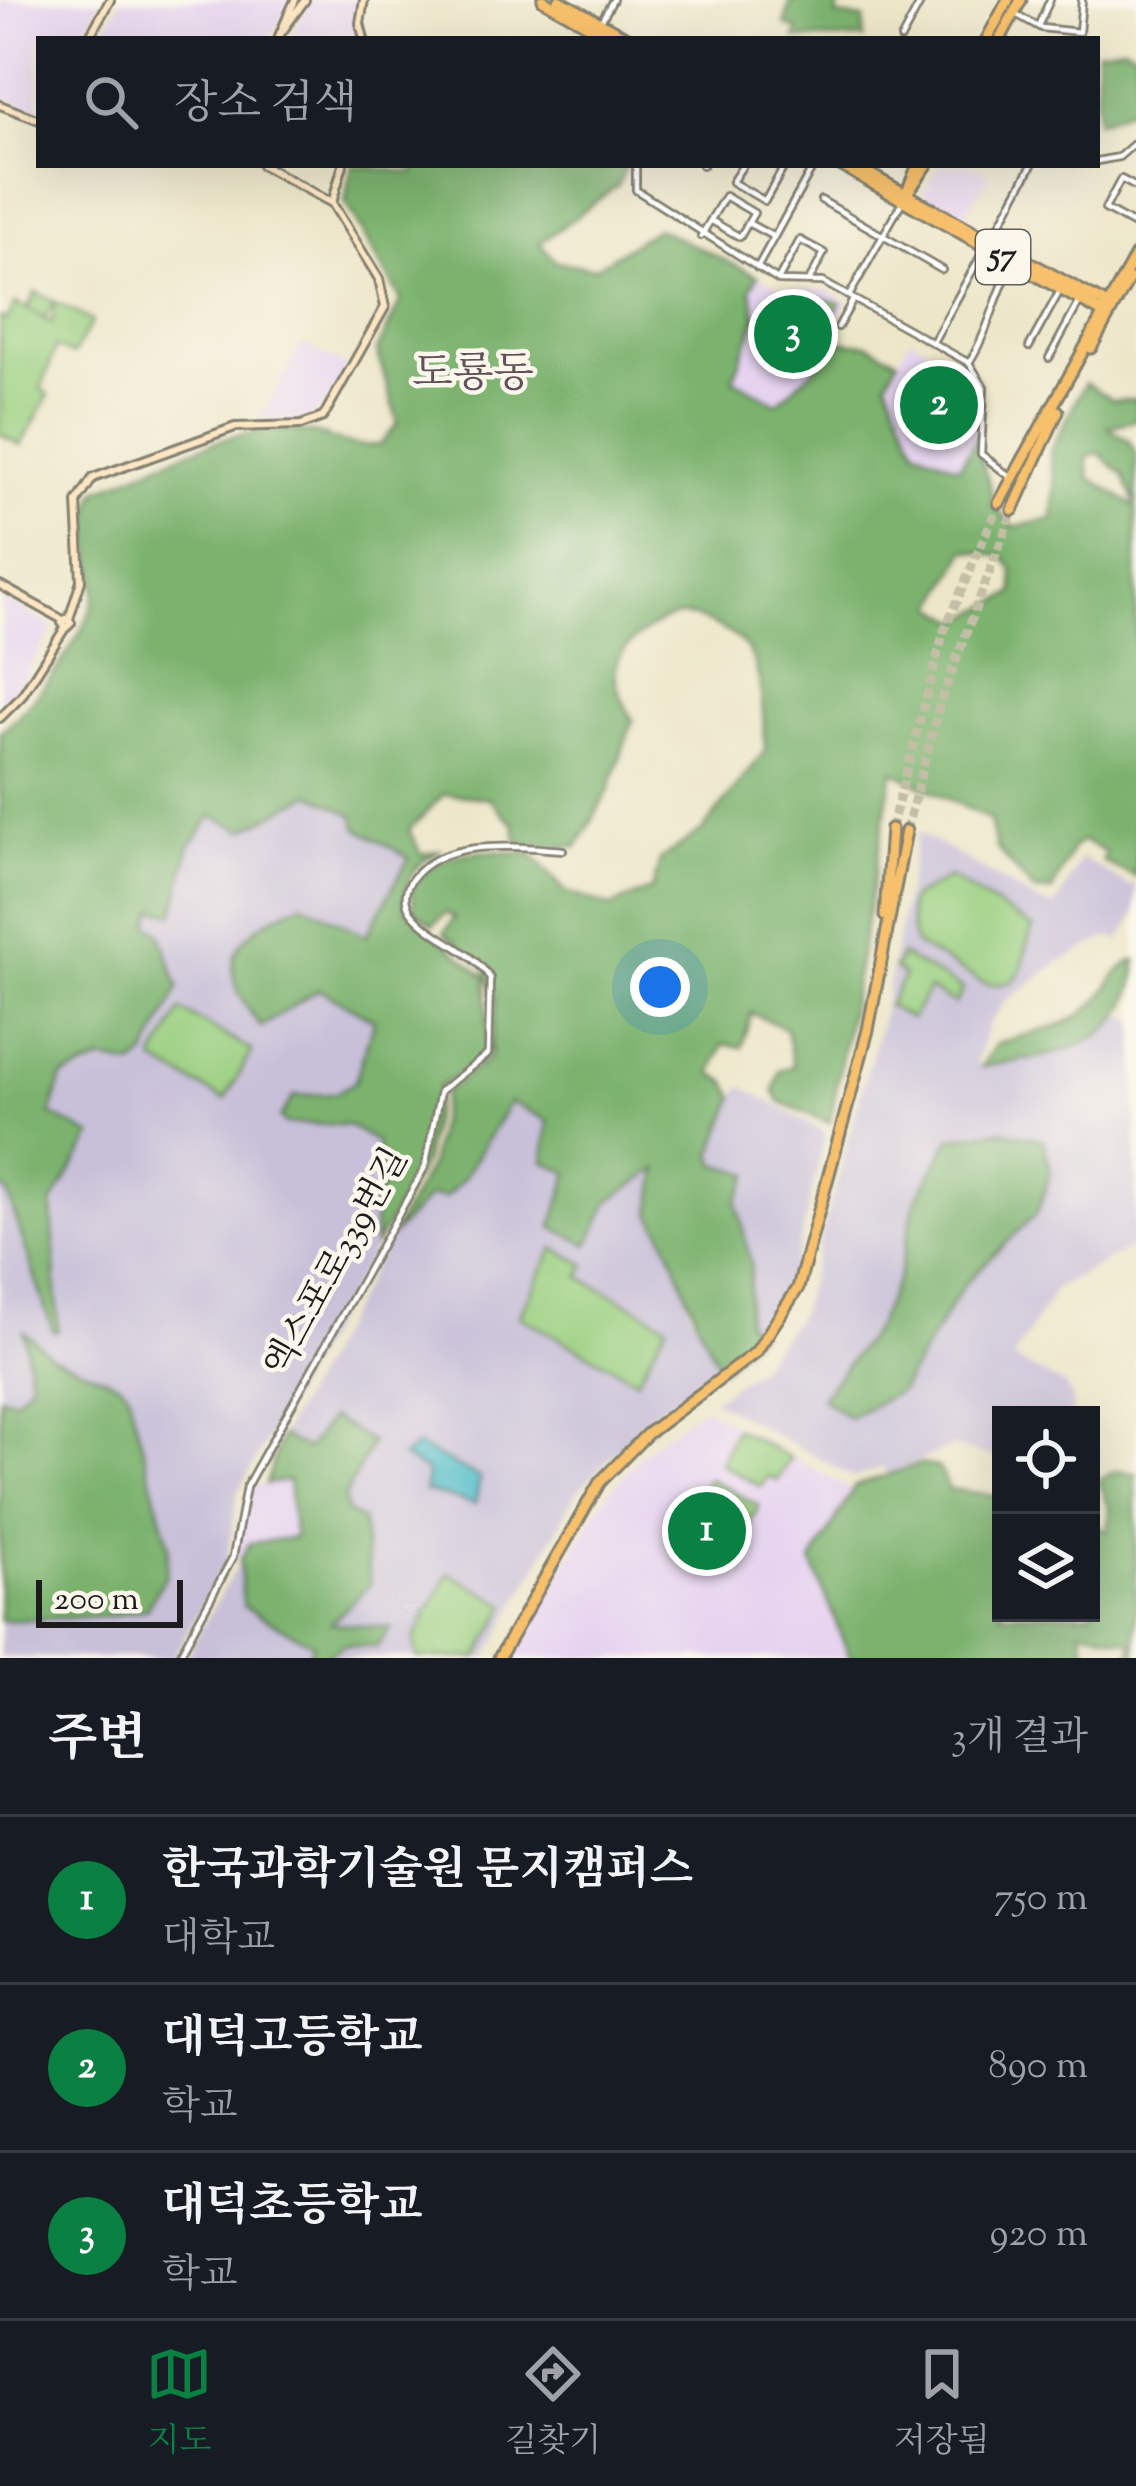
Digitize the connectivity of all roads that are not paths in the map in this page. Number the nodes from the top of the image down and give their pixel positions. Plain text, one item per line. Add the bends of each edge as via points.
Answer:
1 (110, 0) edge
2 (299, 0) edge
3 (364, 0) edge
4 (544, 0) edge
5 (560, 0) edge
6 (614, 0) edge
7 (922, 0) edge
8 (1008, 0) edge
9 (1021, 0) edge
10 (1051, 0) edge
11 (1082, 0) edge
12 (1014, 13) junction
13 (600, 23) junction
14 (1038, 26) junction
15 (90, 36) edge
16 (279, 36) edge
17 (363, 36) edge
18 (609, 36) edge
19 (624, 36) edge
20 (903, 36) edge
21 (989, 36) edge
22 (1002, 36) edge
23 (0, 105) edge
24 (36, 119) edge
25 (1136, 142) edge
26 (1100, 160) edge
27 (268, 168) edge
28 (342, 168) edge
29 (636, 168) edge
30 (740, 168) edge
31 (783, 168) edge
32 (812, 168) edge
33 (846, 168) edge
34 (858, 168) edge
35 (920, 168) edge
36 (921, 168) edge
37 (1030, 168) edge
38 (918, 180) junction
39 (1136, 188) edge
40 (905, 198) junction
41 (821, 200) dead end
42 (332, 203) junction
43 (924, 205) junction
44 (711, 220) junction
45 (748, 223) junction
46 (1136, 226) edge
47 (701, 236) junction
48 (883, 236) junction
49 (774, 237) junction
50 (988, 244) junction
51 (1136, 255) edge
52 (1013, 263) junction
53 (757, 268) junction
54 (1136, 268) edge
55 (942, 270) dead end
56 (778, 280) junction
57 (809, 281) junction
58 (1060, 290) junction
59 (852, 297) junction
60 (1080, 301) junction
61 (1107, 311) junction
62 (838, 327) dead end
63 (932, 342) junction
64 (1029, 347) dead end
65 (1049, 358) dead end
66 (969, 363) junction
67 (1013, 479) junction
68 (999, 503) tunnel mouth
69 (1013, 510) tunnel mouth
70 (0, 585) edge
71 (66, 622) junction
72 (0, 718) edge
73 (891, 829) tunnel mouth
74 (906, 831) tunnel mouth
75 (563, 850) dead end
76 (882, 958) junction
77 (178, 1658) edge
78 (499, 1658) edge

1 - 15 street
2 - 16 street
3 - 17 street
4 - 18 main road
5 - 13 main road
6 - 13 street
7 - 20 street
8 - 21 main road
9 - 12 main road
10 - 14 street
11 - 14 street via 1079,32
12 - 14 street
12 - 22 main road
13 - 19 main road
23 - 24 street
25 - 26 street
27 - 42 street
28 - 42 street
29 - 47 street via 636,190
30 - 31 street via 733,182 765,201
32 - 49 street
33 - 40 main road, 57
34 - 40 main road, 57
35 - 40 main road
36 - 38 main road
37 - 50 street
38 - 40 main road
38 - 43 main road
39 - 46 street via 1121,179 1105,209
40 - 43 main road, 57
40 - 48 street
40 - 50 main road, 57
41 - 48 street
42 - 71 street via 379,279 386,307 331,410 301,424 235,427 93,478 77,502 82,581
43 - 50 main road, 57
44 - 45 street via 740,236
44 - 45 street via 724,196 754,213
44 - 47 street
45 - 49 street
47 - 53 street
48 - 55 street
48 - 59 street
49 - 53 street
50 - 52 main road, 57
50 - 61 main road, 57
50 - 63 street
51 - 61 main road
52 - 58 main road, 57
52 - 66 street
53 - 56 street
54 - 61 main road
56 - 57 street
56 - 57 street via 800,240 824,253
57 - 59 street
58 - 60 main road, 57
58 - 64 street
59 - 62 street
59 - 63 street
60 - 61 main road, 57
60 - 65 street
61 - 67 main road
61 - 69 main road
63 - 66 street
66 - 67 street via 984,387 981,454
67 - 68 main road
70 - 71 street
71 - 72 street
73 - 76 main road
74 - 76 main road
75 - 77 street, 엑스포로339번길 via 449,853 426,864 406,890 413,914 490,978 490,1048 481,1065 440,1091 424,1167 246,1486 233,1557
76 - 78 main road via 808,1253 784,1315 742,1366 620,1458 592,1492

